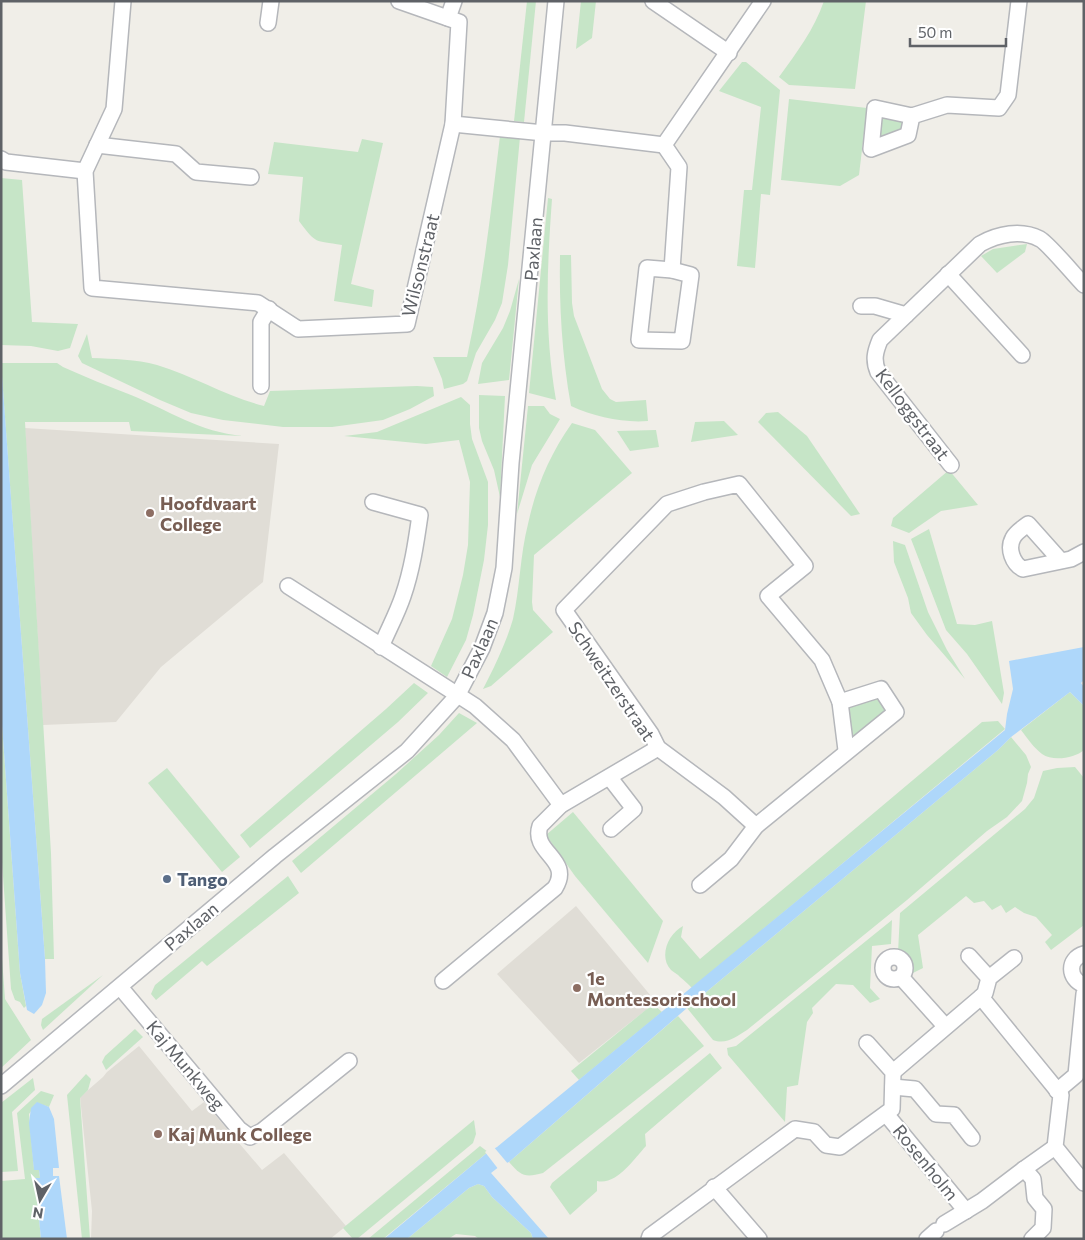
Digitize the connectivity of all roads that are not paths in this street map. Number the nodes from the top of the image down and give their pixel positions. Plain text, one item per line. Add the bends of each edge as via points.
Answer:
1 (123, 1) edge
2 (271, 1) edge
3 (399, 1) edge
4 (454, 1) edge
5 (556, 1) edge
6 (653, 1) edge
7 (763, 1) edge
8 (1019, 1) edge
9 (448, 18) junction
10 (268, 24) dead end
11 (729, 53) junction
12 (912, 116) dead end
13 (453, 124) junction
14 (544, 133) junction
15 (97, 145) junction
16 (664, 145) junction
17 (1, 159) edge
18 (85, 171) junction
19 (251, 177) dead end
20 (672, 270) junction
21 (948, 274) junction
22 (1084, 285) edge
23 (861, 306) dead end
24 (269, 309) junction
25 (906, 315) junction
26 (1022, 355) dead end
27 (261, 386) dead end
28 (951, 465) dead end
29 (373, 502) dead end
30 (1084, 552) edge
31 (1061, 561) dead end
32 (288, 586) dead end
33 (381, 647) junction
34 (456, 696) junction
35 (840, 702) junction
36 (658, 748) junction
37 (846, 750) junction
38 (610, 778) junction
39 (561, 805) junction
40 (756, 826) junction
41 (611, 829) dead end
42 (700, 885) dead end
43 (1084, 954) edge
44 (969, 956) dead end
45 (1014, 958) dead end
46 (901, 977) dead end
47 (989, 978) junction
48 (443, 981) dead end
49 (1084, 985) edge
50 (120, 987) junction
51 (1084, 994) edge
52 (981, 996) junction
53 (945, 1026) junction
54 (867, 1043) dead end
55 (349, 1061) dead end
56 (893, 1080) junction
57 (1080, 1080) edge
58 (1, 1086) edge
59 (1057, 1091) junction
60 (886, 1114) junction
61 (972, 1138) dead end
62 (1055, 1147) junction
63 (1024, 1169) junction
64 (1084, 1183) edge
65 (714, 1187) junction
66 (966, 1211) junction
67 (936, 1231) edge
68 (649, 1239) edge
69 (759, 1239) edge
70 (1032, 1239) edge

1 - 15 street, Wilsonstraat via 114,109
2 - 10 street
3 - 9 street
4 - 9 street
5 - 14 street, Paxlaan
6 - 11 street
7 - 11 street
8 - 12 street via 1008,95 999,108 947,105
9 - 13 street, Wilsonstraat via 459,22
11 - 16 street
13 - 14 street
13 - 24 street, Wilsonstraat via 407,324 298,329
14 - 16 street
14 - 34 street, Paxlaan via 511,463 504,568 497,604 482,648
15 - 18 street, Wilsonstraat
15 - 19 street via 176,154 196,172
16 - 20 street via 679,167
17 - 18 street
18 - 24 street, Wilsonstraat via 92,288 258,303
20 - 20 street via 692,275 682,341 639,340 647,268
21 - 22 street, Kelloggstraat via 992,237 1024,234 1041,239
21 - 25 street, Kelloggstraat
21 - 26 street
23 - 25 street via 875,306
24 - 27 street via 261,322
25 - 28 street, Kelloggstraat via 880,340 874,362 884,382
29 - 33 street via 420,515 408,579
30 - 31 street
32 - 33 street
33 - 34 street
34 - 39 street via 481,712 513,740
34 - 50 street, Paxlaan via 407,751 275,856
35 - 36 street, Schweitzerstraat via 822,660 768,596 806,566 740,484 704,492 667,504 564,610
35 - 37 street, Schweitzerstraat
35 - 37 street via 881,689 896,712
36 - 38 street, Schweitzerstraat
36 - 40 street, Schweitzerstraat via 724,797
37 - 40 street
38 - 39 street, Schweitzerstraat
38 - 41 street via 634,809
39 - 48 street via 540,826 538,835 559,867 559,882 555,888
40 - 42 street via 731,859
43 - 49 street via 1075,959 1071,968 1075,980
44 - 47 street
45 - 47 street
46 - 53 street
47 - 52 street via 986,993
50 - 55 street, Kaj Munkweg via 239,1129 250,1137 262,1131
50 - 58 street, Paxlaan
51 - 57 street
52 - 53 street
52 - 59 street
53 - 56 street
54 - 56 street
56 - 60 street, Rosenholm via 892,1109
56 - 61 street via 915,1090 936,1114 954,1115
57 - 59 street
59 - 62 street via 1061,1095
60 - 65 street, Rosenholm via 840,1147 826,1145 814,1132 795,1129
60 - 66 street, Rosenholm
62 - 63 street
62 - 64 street
63 - 66 street
63 - 70 street via 1033,1179 1035,1198 1044,1209 1043,1228
65 - 68 street, Rosenholm
65 - 69 street
66 - 67 street

